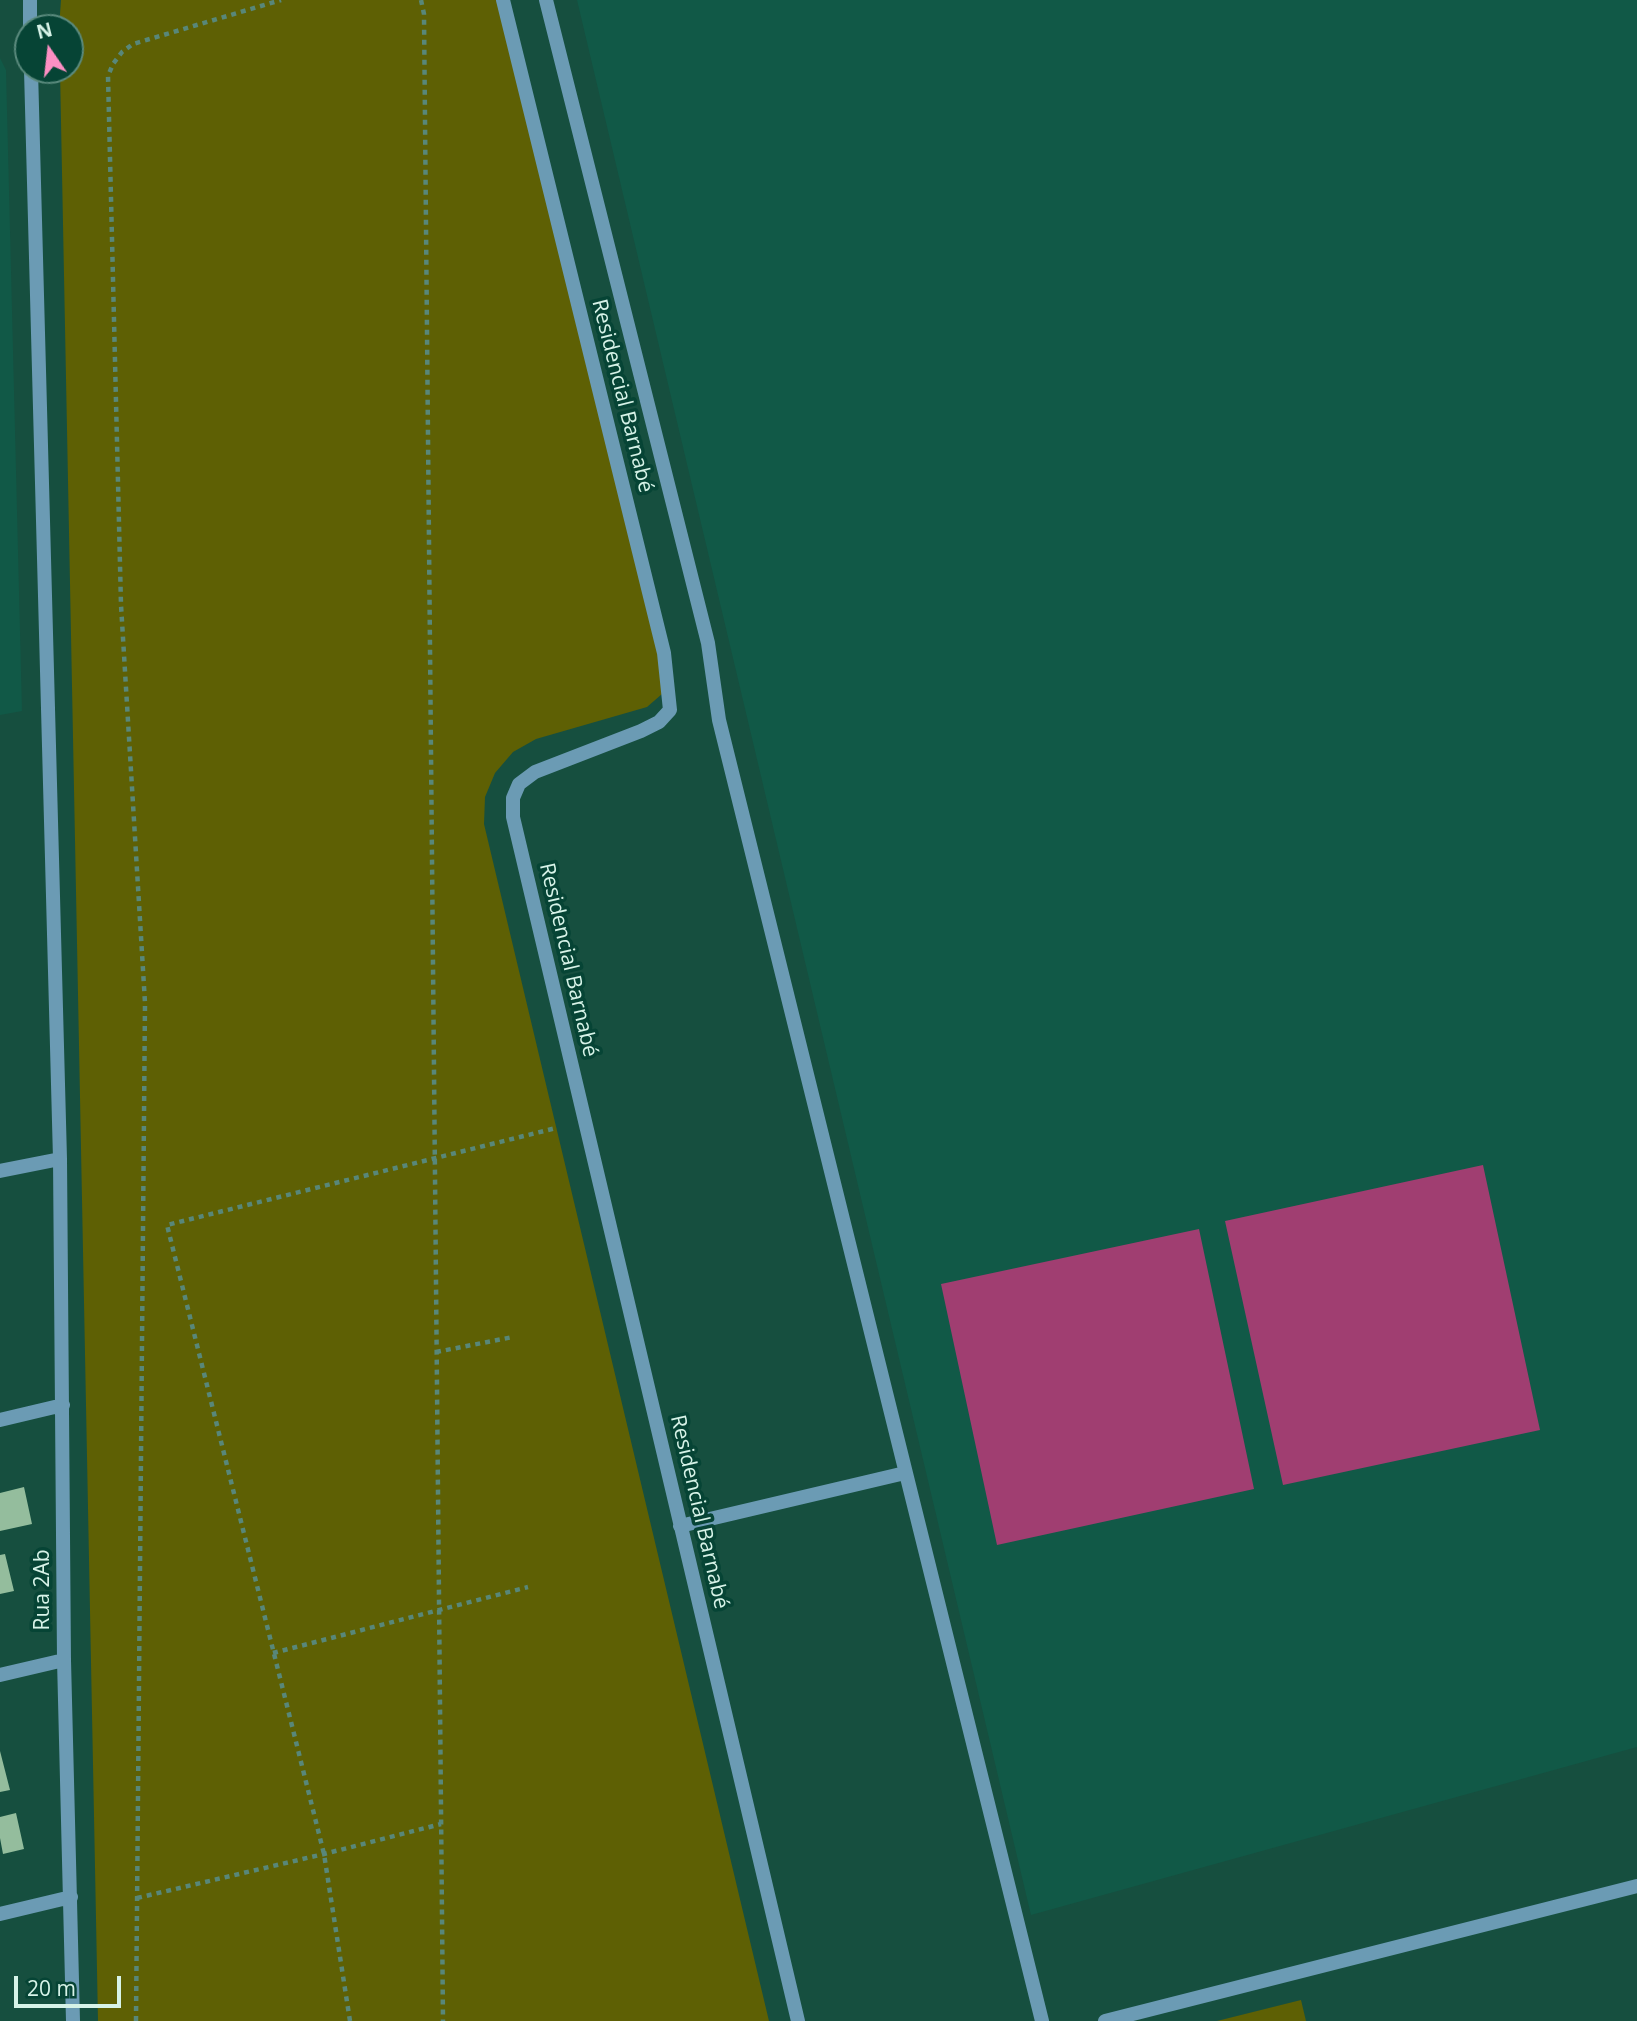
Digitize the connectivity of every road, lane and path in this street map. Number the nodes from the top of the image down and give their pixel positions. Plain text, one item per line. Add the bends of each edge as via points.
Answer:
1 (281, 0) edge
2 (421, 0) edge
3 (503, 0) edge
4 (547, 0) edge
5 (32, 84) edge
6 (556, 1128) dead end
7 (434, 1158) junction
8 (60, 1159) junction
9 (0, 1171) edge
10 (513, 1337) dead end
11 (436, 1352) junction
12 (63, 1405) junction
13 (0, 1420) edge
14 (905, 1473) junction
15 (680, 1526) junction
16 (528, 1587) dead end
17 (439, 1610) junction
18 (273, 1653) junction
19 (64, 1660) junction
20 (0, 1675) edge
21 (441, 1824) junction
22 (324, 1854) junction
23 (1637, 1886) edge
24 (71, 1897) junction
25 (137, 1898) junction
26 (0, 1914) edge
27 (73, 2021) edge
28 (136, 2021) edge
29 (350, 2021) edge
30 (443, 2021) edge
31 (799, 2021) edge
32 (1042, 2021) edge
33 (1105, 2021) edge

1 - 25 path via 133,44 122,52 108,76 121,604 145,1003
2 - 7 path
3 - 15 street, Residencial Barnabé via 661,640 670,710 641,731 535,772 519,784 513,817
4 - 14 street, Residencial Barnabé via 708,643 719,720
5 - 8 street, Rua 2Ab
6 - 7 path
7 - 11 path
7 - 18 path via 167,1225
8 - 9 street
8 - 12 street, Rua 2Ab
10 - 11 path
11 - 17 path
12 - 13 street
12 - 19 street, Rua 2Ab
14 - 15 street
14 - 32 street, Residencial Barnabé
15 - 31 street, Residencial Barnabé
16 - 17 path
17 - 18 path
17 - 21 path
18 - 22 path
19 - 20 street
19 - 24 street, Rua 2Ab
21 - 22 path
21 - 30 path
22 - 25 path
22 - 29 path
23 - 33 street
24 - 26 street
24 - 27 street, Rua 2Ab
25 - 28 path

